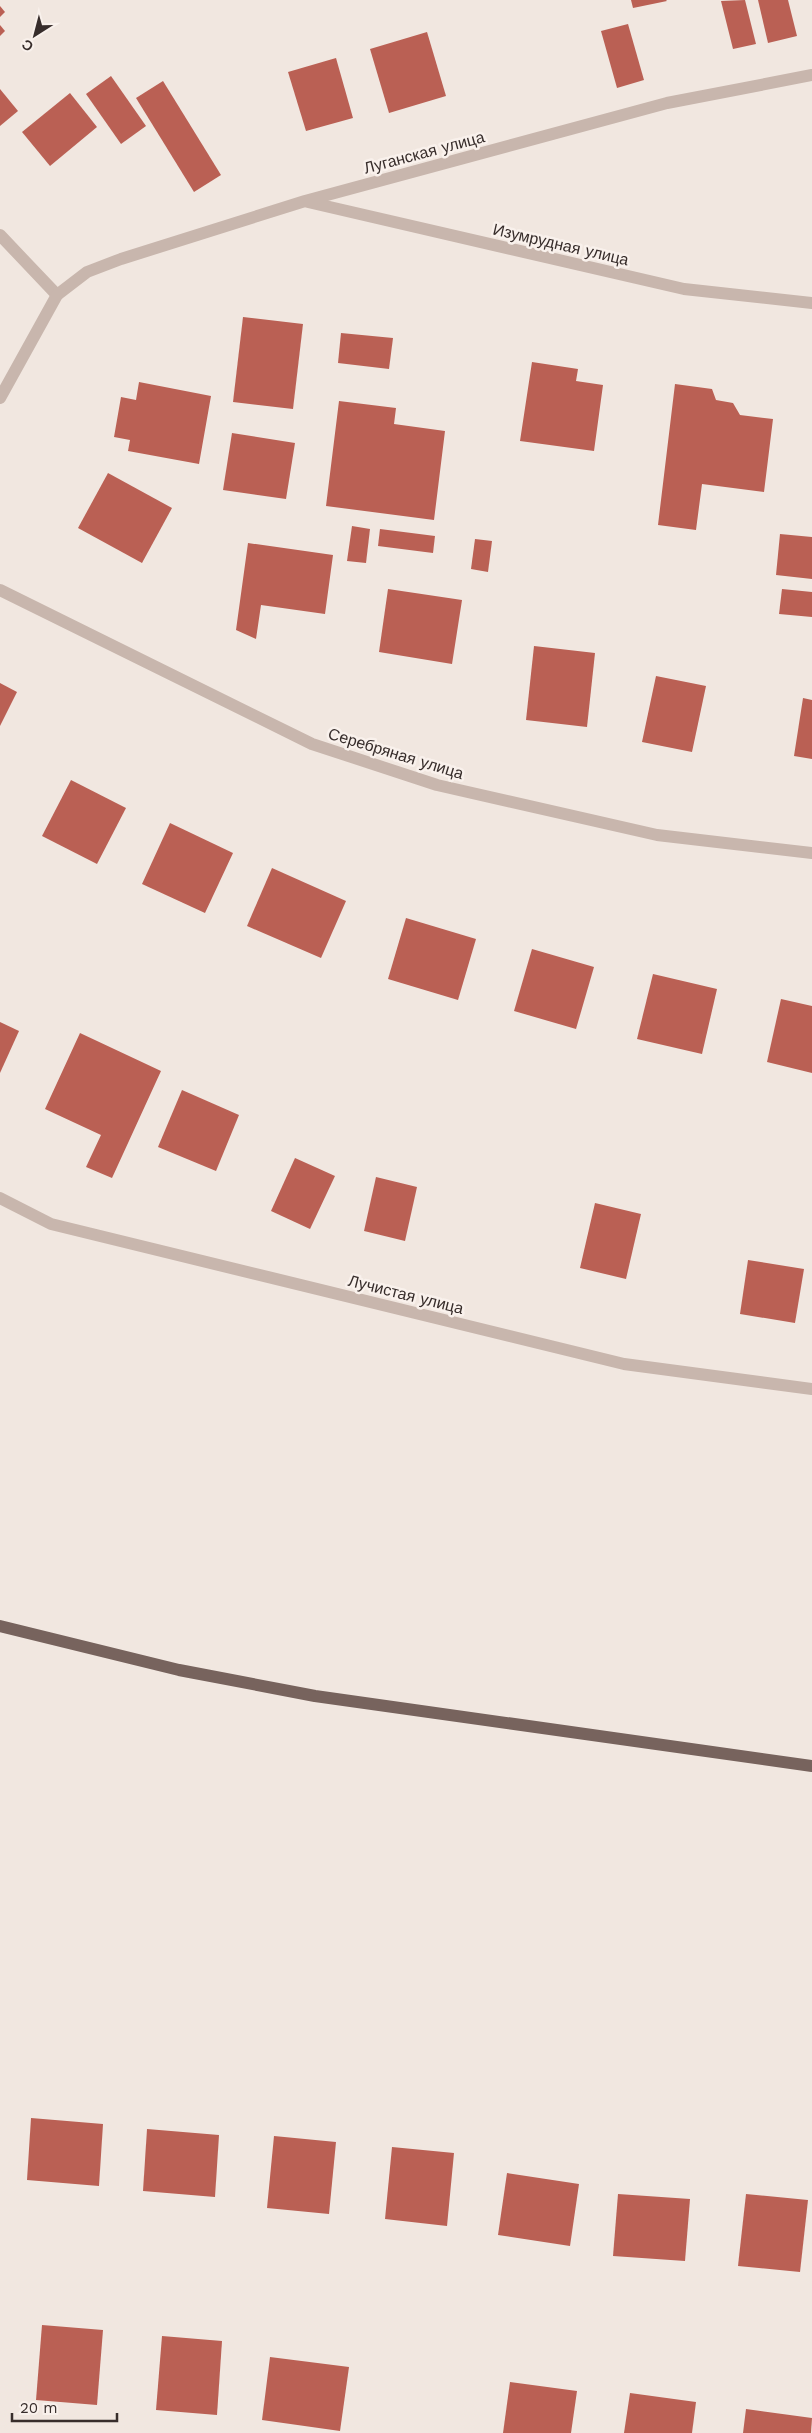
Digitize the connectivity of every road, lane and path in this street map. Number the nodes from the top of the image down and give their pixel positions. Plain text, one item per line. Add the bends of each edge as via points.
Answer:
1 (812, 75) edge
2 (305, 201) junction
3 (0, 235) edge
4 (57, 295) junction
5 (812, 303) edge
6 (0, 398) edge
7 (0, 590) edge
8 (812, 853) edge
9 (0, 1198) edge
10 (812, 1389) edge
11 (0, 1626) edge
12 (812, 1766) edge

1 - 2 street, Луганская улица via 667,103
2 - 4 street, Луганская улица via 87,272
2 - 5 street, Изумрудная улица via 684,289
3 - 4 street
4 - 6 street
7 - 8 street, Серебряная улица via 312,744 437,785 657,835
9 - 10 street, Лучистая улица via 51,1224 624,1364
11 - 12 main road via 179,1670 315,1696

